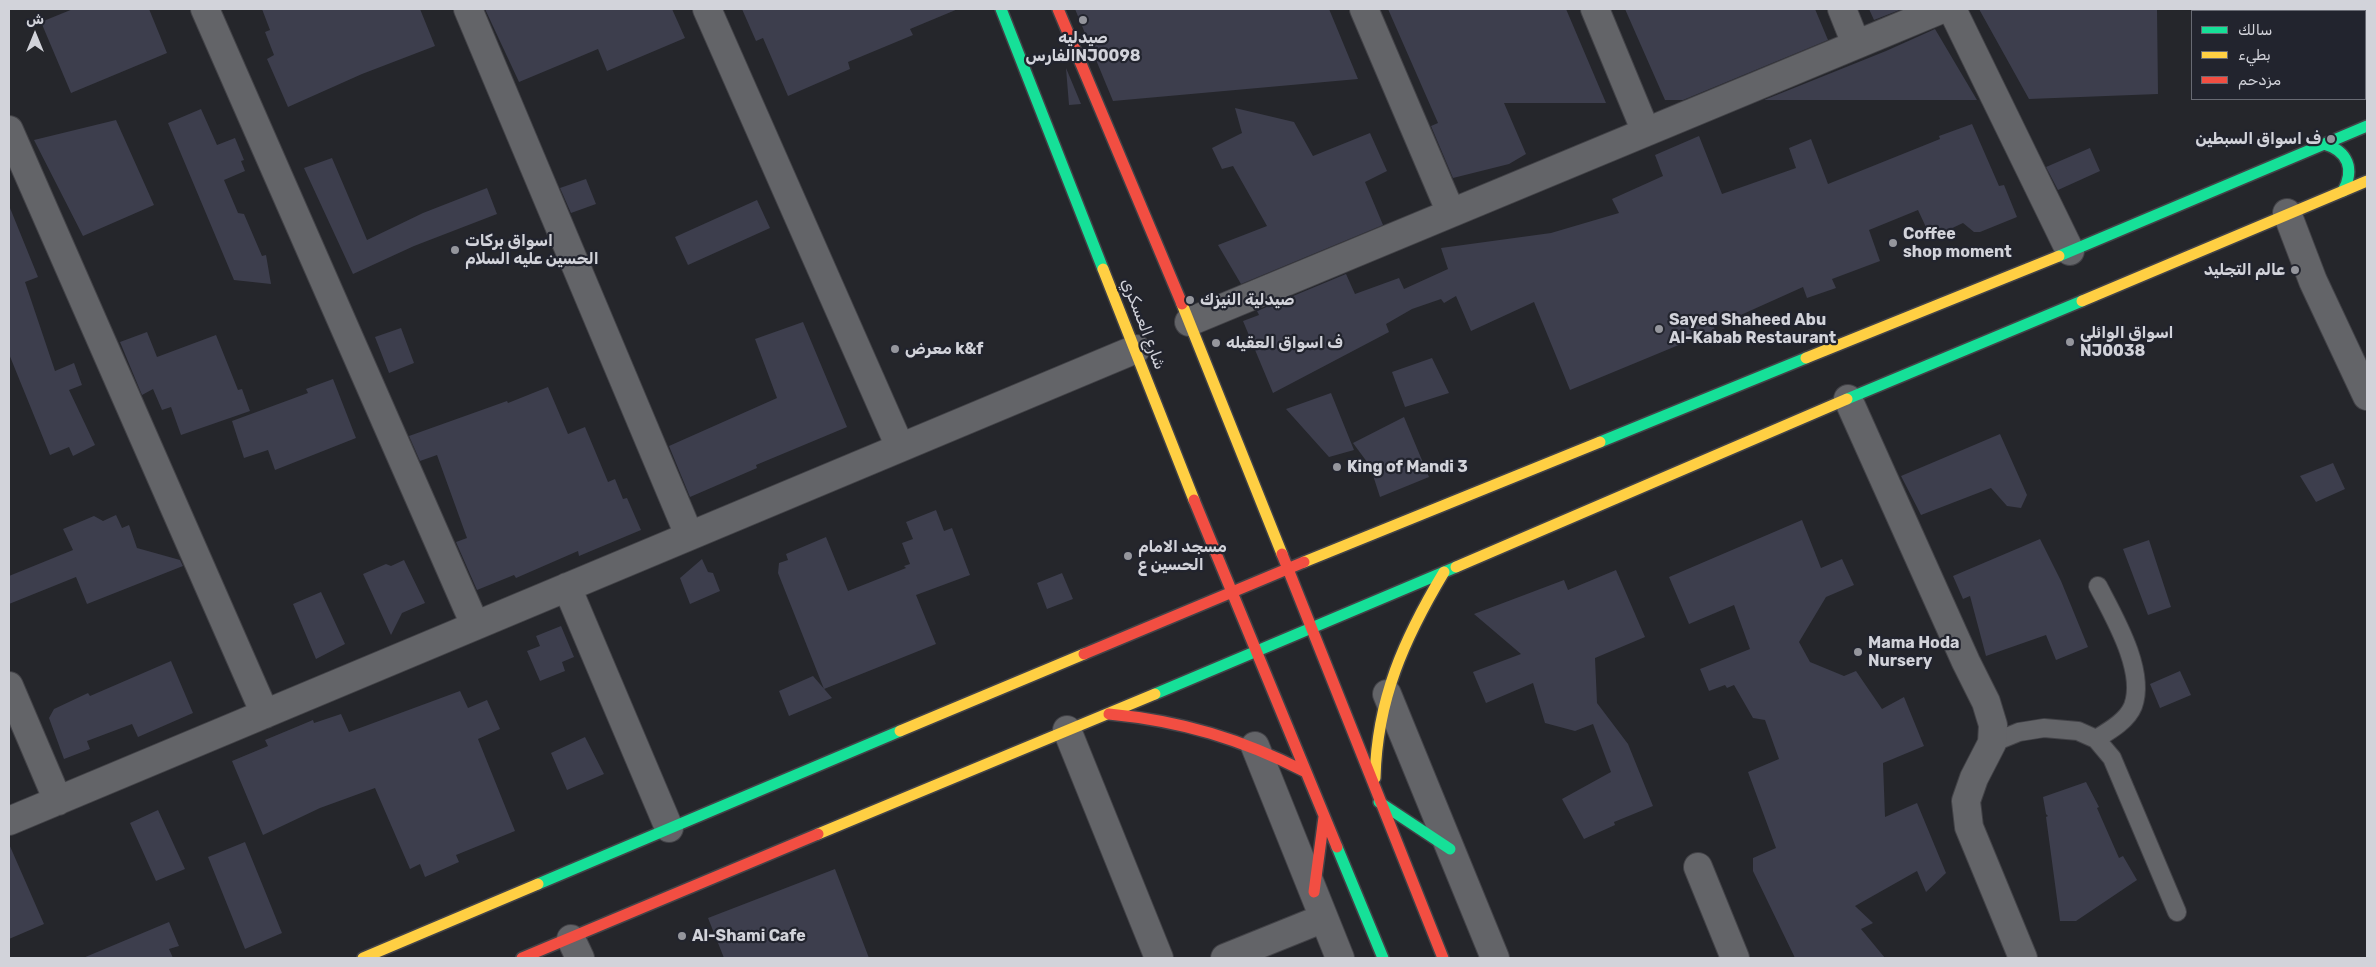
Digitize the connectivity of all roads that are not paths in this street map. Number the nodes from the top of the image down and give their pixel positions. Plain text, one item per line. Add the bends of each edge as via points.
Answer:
1 (205, 9) edge
2 (468, 9) edge
3 (707, 9) edge
4 (1001, 9) edge
5 (1058, 9) edge
6 (1364, 9) edge
7 (1595, 9) edge
8 (1842, 9) edge
9 (1942, 9) edge
10 (1952, 9) edge
11 (1856, 44) junction
12 (2367, 126) edge
13 (9, 130) edge
14 (1646, 132) junction
15 (2324, 144) junction
16 (2367, 181) edge
17 (2343, 191) junction
18 (1451, 213) junction
19 (2287, 213) junction
20 (2070, 251) junction
21 (1190, 322) junction
22 (1136, 349) junction
23 (2367, 396) edge
24 (1848, 399) junction
25 (900, 447) junction
26 (690, 535) junction
27 (1287, 568) junction
28 (1444, 572) junction
29 (2098, 586) dead end
30 (567, 587) junction
31 (1230, 592) junction
32 (475, 625) junction
33 (1311, 629) junction
34 (1254, 651) junction
35 (9, 686) edge
36 (1387, 694) junction
37 (1105, 713) junction
38 (265, 714) junction
39 (1067, 730) junction
40 (2096, 740) junction
41 (1992, 744) junction
42 (1255, 746) junction
43 (1306, 772) junction
44 (1375, 790) junction
45 (58, 801) junction
46 (1379, 802) junction
47 (1324, 815) junction
48 (9, 822) edge
49 (669, 828) junction
50 (1450, 849) junction
51 (1698, 867) dead end
52 (1314, 892) junction
53 (2178, 912) dead end
54 (1324, 918) junction
55 (575, 948) edge
56 (363, 958) edge
57 (522, 958) edge
58 (1159, 958) edge
59 (1225, 958) edge
60 (1340, 958) edge
61 (1383, 958) edge
62 (1443, 958) edge
63 (1495, 958) edge
64 (1735, 958) edge
65 (2023, 958) edge

1 - 32 street
2 - 26 street
3 - 25 street
4 - 22 main road, شارع العسكري
5 - 21 main road
6 - 18 street
7 - 14 street
8 - 11 street
9 - 11 street
10 - 20 street
11 - 14 street
12 - 15 main road
13 - 38 street
14 - 18 street
15 - 17 main road via 2334,146 2350,161 2351,172
15 - 20 main road
16 - 17 main road
17 - 19 main road
18 - 21 street
19 - 23 street
19 - 24 main road
20 - 27 main road
21 - 27 main road
22 - 25 street
22 - 31 main road, شارع العسكري
24 - 28 main road
24 - 41 street via 1986,702 1993,725
25 - 26 street
26 - 30 street
27 - 31 main road
27 - 33 main road
28 - 33 main road
28 - 36 main road via 1406,640
29 - 40 lane via 2123,636 2136,686 2133,707 2118,724
30 - 32 street
30 - 49 street
31 - 34 main road, شارع العسكري
31 - 49 main road
32 - 38 street
33 - 34 main road
33 - 44 main road
34 - 37 main road
34 - 43 main road, شارع العسكري
35 - 45 street
36 - 44 main road via 1374,753
36 - 50 street
37 - 39 main road
37 - 42 main road via 1151,717 1196,726
38 - 45 street
39 - 55 main road
39 - 58 street
40 - 41 lane via 2078,731 2044,728 2019,732
40 - 53 lane via 2112,758
41 - 65 street via 1966,801 1969,827
42 - 43 main road
42 - 52 street
43 - 47 main road, شارع العسكري
44 - 46 main road
45 - 48 street
46 - 50 main road
46 - 62 main road
47 - 52 main road
47 - 61 main road, شارع العسكري
49 - 56 main road
50 - 63 street
51 - 64 street
52 - 54 street
54 - 59 street
54 - 60 street
55 - 57 main road

